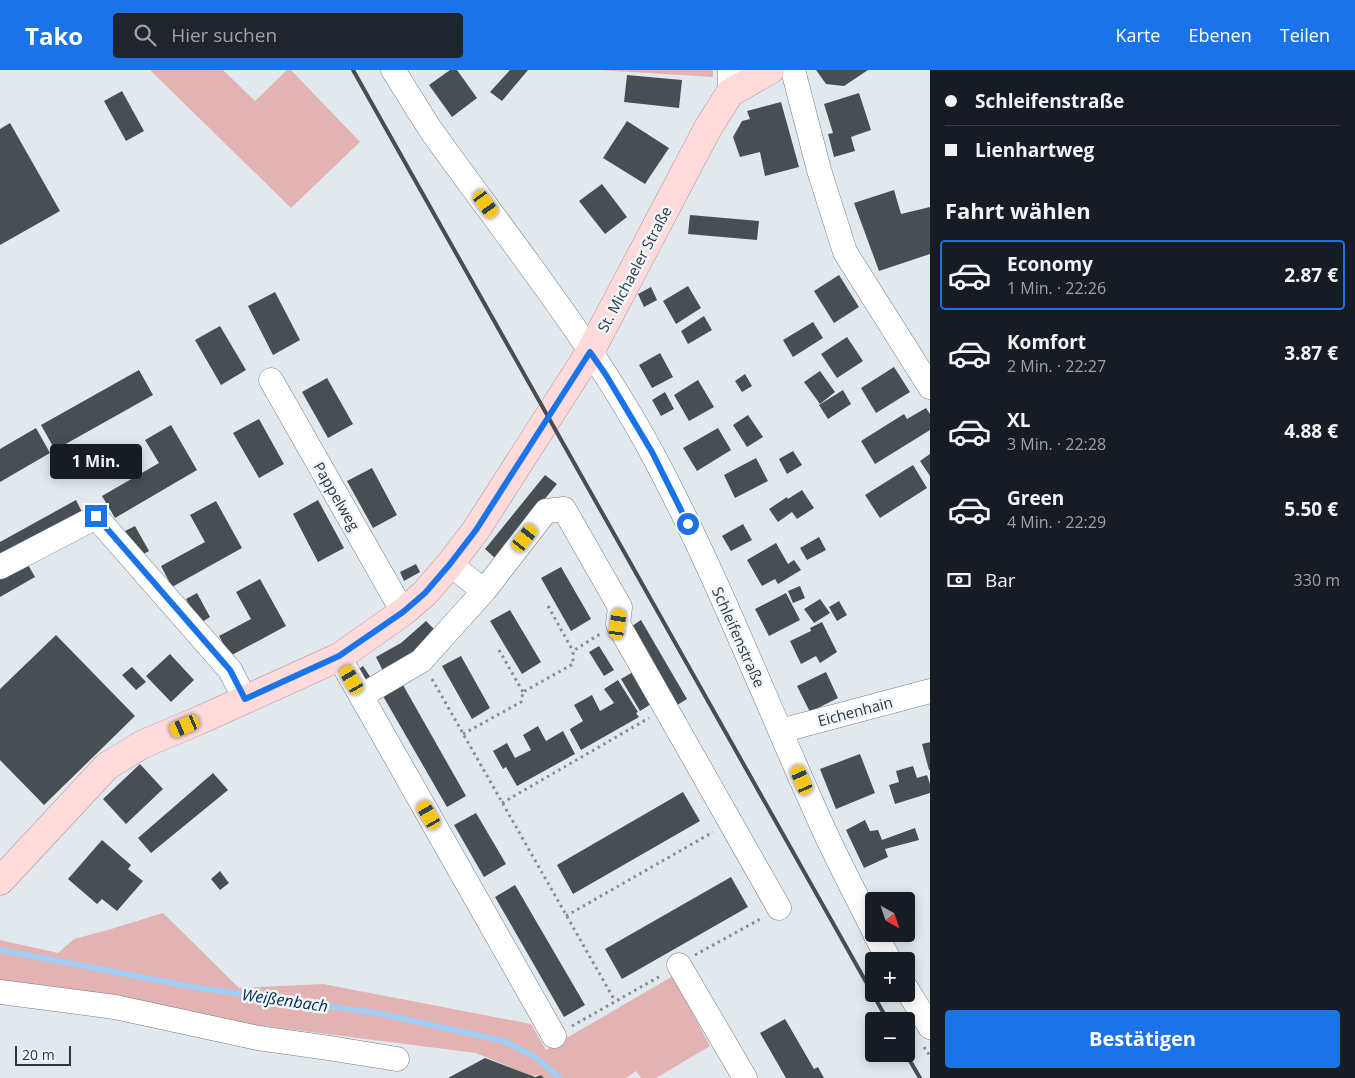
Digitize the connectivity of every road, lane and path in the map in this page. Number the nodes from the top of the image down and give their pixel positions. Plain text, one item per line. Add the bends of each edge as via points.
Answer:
1 (393, 70) edge
2 (770, 70) edge
3 (793, 70) edge
4 (730, 81) edge
5 (590, 352) junction
6 (271, 380) dead end
7 (930, 387) edge
8 (450, 564) junction
9 (0, 566) edge
10 (484, 590) junction
11 (548, 606) dead end
12 (403, 612) junction
13 (618, 624) junction
14 (499, 650) dead end
15 (573, 651) junction
16 (339, 656) junction
17 (421, 661) junction
18 (930, 691) edge
19 (523, 692) junction
20 (361, 696) junction
21 (245, 699) junction
22 (666, 708) junction
23 (780, 731) junction
24 (463, 734) junction
25 (502, 803) junction
26 (730, 822) junction
27 (0, 881) edge
28 (779, 908) dead end
29 (865, 914) edge
30 (566, 916) junction
31 (679, 965) dead end
32 (0, 992) edge
33 (614, 1001) dead end
34 (915, 1002) edge
35 (930, 1027) edge
36 (554, 1036) dead end
37 (397, 1059) dead end
38 (745, 1078) edge

1 - 5 street, Schleifenstraße via 432,131
2 - 4 main road, St. Michaeler Straße
3 - 7 street via 845,252
4 - 5 main road, St. Michaeler Straße
5 - 8 main road, St. Michaeler Straße via 476,530
5 - 23 street, Schleifenstraße via 652,452 714,580
6 - 12 street, Pappelweg
8 - 10 street
8 - 12 main road, St. Michaeler Straße
9 - 21 street via 96,516 230,670
10 - 13 street via 546,511 564,509 620,607
10 - 17 street
11 - 15 path
12 - 16 main road, St. Michaeler Straße
13 - 15 path
13 - 22 street
14 - 19 path
15 - 19 path via 573,664
16 - 20 street
16 - 21 main road, St. Michaeler Straße
17 - 20 street
17 - 24 path
18 - 23 street, Eichenhain
19 - 24 path via 521,702
20 - 36 street
21 - 27 main road, St. Michaeler Straße via 143,744 107,766
22 - 25 path
22 - 26 street
23 - 29 street, Schleifenstraße
24 - 25 path
25 - 30 path
26 - 28 street
26 - 30 path
30 - 33 path
31 - 38 street
32 - 37 street via 114,1007 258,1038
34 - 35 street

